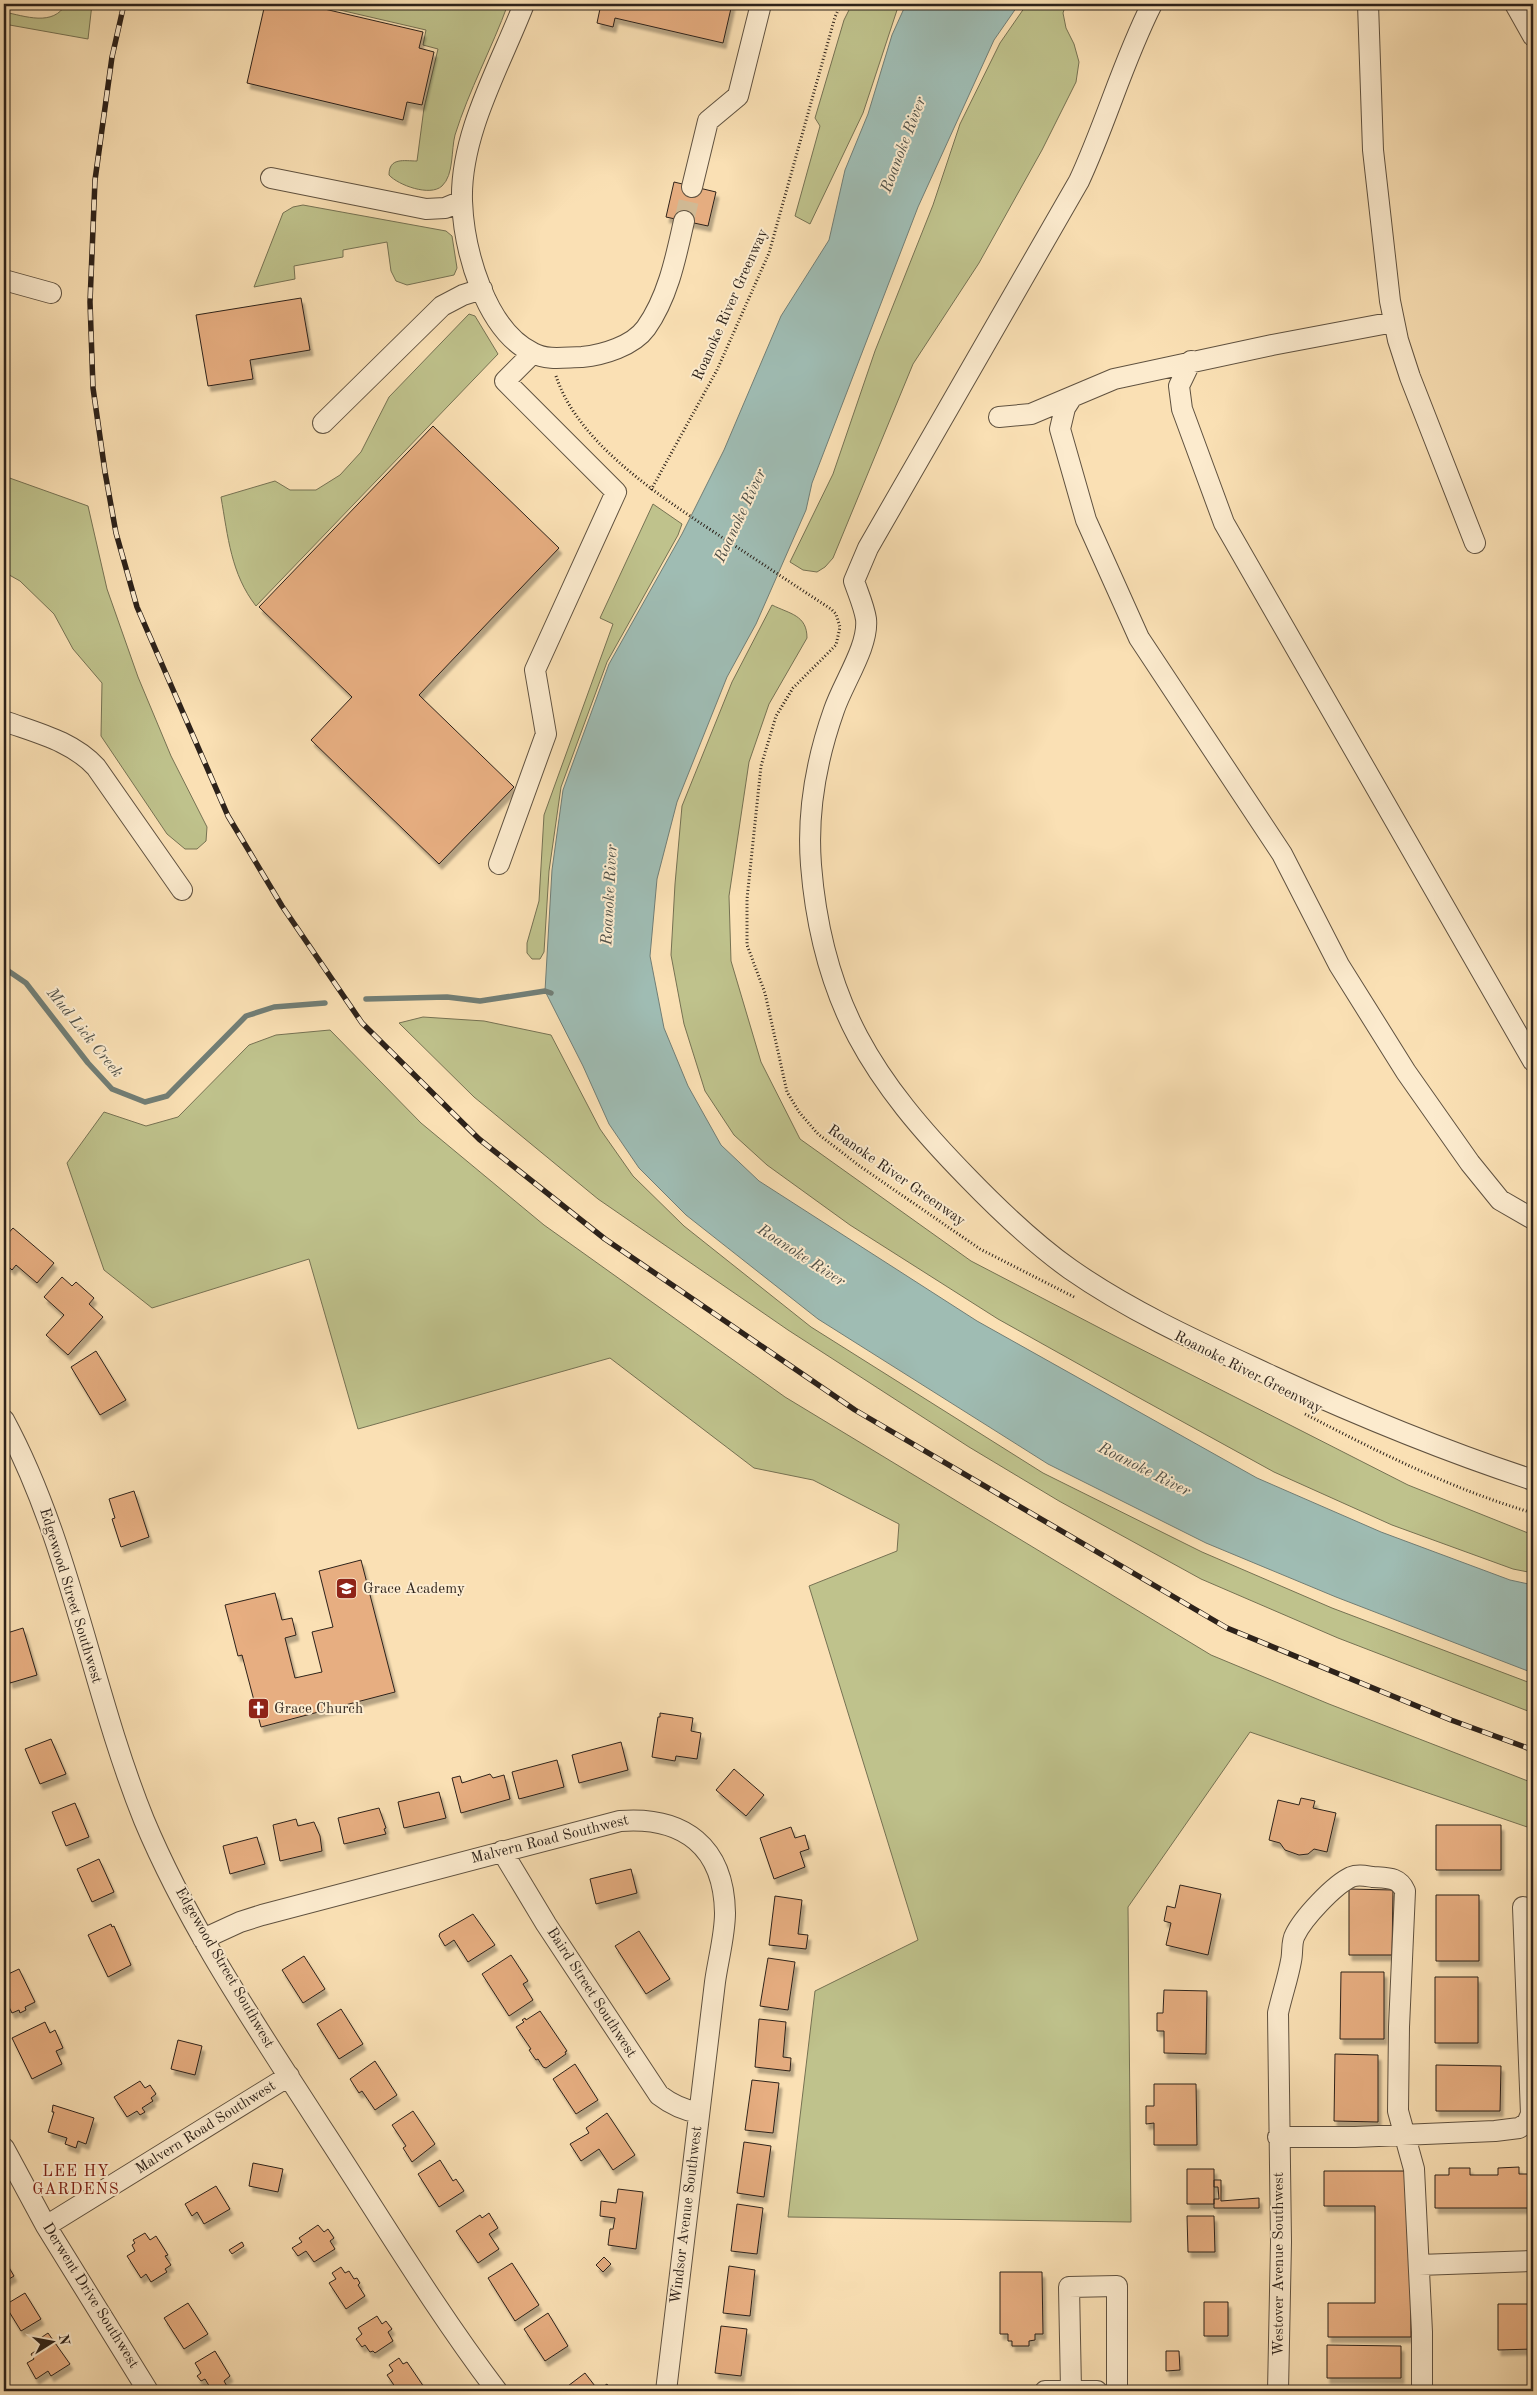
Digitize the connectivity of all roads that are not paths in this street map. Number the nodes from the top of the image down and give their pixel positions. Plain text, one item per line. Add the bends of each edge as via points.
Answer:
1 (524, 4) edge
2 (761, 4) edge
3 (1152, 4) edge
4 (1368, 4) edge
5 (1515, 4) edge
6 (1533, 36) edge
7 (271, 178) dead end
8 (692, 186) tunnel mouth
9 (462, 200) junction
10 (684, 221) tunnel mouth
11 (4, 280) edge
12 (482, 289) junction
13 (51, 293) dead end
14 (1394, 322) junction
15 (542, 356) junction
16 (1191, 361) junction
17 (1072, 397) junction
18 (999, 418) dead end
19 (323, 423) dead end
20 (1476, 543) dead end
21 (4, 722) edge
22 (499, 864) dead end
23 (182, 890) dead end
24 (1533, 1061) edge
25 (1533, 1219) edge
26 (4, 1420) edge
27 (1533, 1480) edge
28 (502, 1851) junction
29 (1522, 1907) dead end
30 (204, 1939) junction
31 (708, 2039) joint
32 (289, 2076) junction
33 (699, 2113) junction
34 (1405, 2134) junction
35 (1278, 2137) junction
36 (4, 2148) edge
37 (46, 2226) junction
38 (1533, 2261) edge
39 (1419, 2265) junction
40 (1071, 2390) edge
41 (148, 2391) edge
42 (497, 2391) edge
43 (666, 2391) edge
44 (1045, 2391) edge
45 (1097, 2391) edge
46 (1117, 2391) edge
47 (1278, 2391) edge
48 (1422, 2391) edge

1 - 9 street via 471,134
2 - 8 street via 738,96 708,120
3 - 27 street via 1079,181 868,548 854,581 866,619 863,647 834,711 817,773 811,815 810,858 819,934 847,1018 881,1078 941,1150 1031,1240 1072,1271 1171,1329 1361,1417
4 - 14 street via 1373,150
5 - 6 street
7 - 9 street via 426,209 445,208
9 - 12 street via 472,264
10 - 15 street via 664,295 645,329 622,346 590,356
11 - 13 street
12 - 15 street via 494,315 513,339
12 - 19 street via 442,306
14 - 16 street
14 - 20 street via 1410,377
15 - 22 street via 505,381 616,492 535,670 546,734
16 - 17 street via 1114,378
16 - 24 street via 1179,386 1182,409 1224,523
17 - 18 street via 1031,414
17 - 25 street via 1065,408 1060,429 1086,520 1139,638 1282,854 1338,965 1406,1072 1500,1200
21 - 23 street via 70,745 86,756
26 - 30 street, Edgewood Street Southwest via 38,1495 125,1769 145,1822
28 - 30 street, Malvern Road Southwest via 262,1915
28 - 31 street, Malvern Road Southwest via 620,1821 641,1819 662,1822 696,1839 719,1874 724,1894 725,1915
28 - 33 street, Baird Street Southwest via 659,2095 684,2110
29 - 34 street via 1531,2114 1527,2123 1519,2128 1495,2131
30 - 32 street, Edgewood Street Southwest
31 - 33 street, Windsor Avenue Southwest
32 - 37 street, Malvern Road Southwest
32 - 42 street, Edgewood Street Southwest via 404,2255
33 - 43 street, Windsor Avenue Southwest
34 - 35 street
34 - 35 street, Westover Avenue Southwest via 1398,2111 1405,1892 1401,1883 1394,1879 1357,1875 1330,1893 1294,1935 1278,2013
34 - 39 street, Westover Avenue Southwest via 1414,2169
35 - 47 street, Westover Avenue Southwest via 1281,2242
36 - 37 street, Derwent Drive Southwest
37 - 41 street, Derwent Drive Southwest
38 - 39 street
39 - 48 street, Westover Avenue Southwest
40 - 44 street
40 - 45 street
40 - 46 street via 1069,2287 1117,2286

